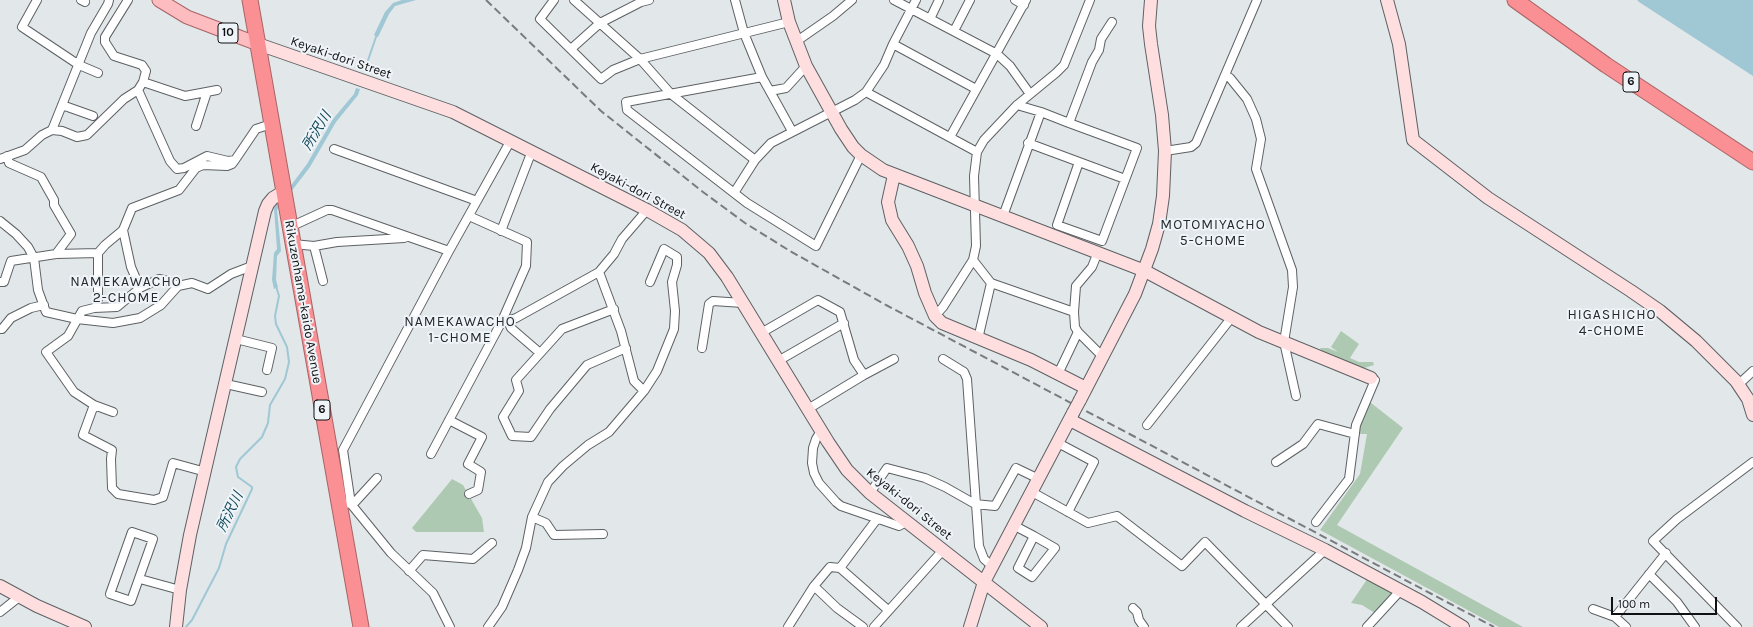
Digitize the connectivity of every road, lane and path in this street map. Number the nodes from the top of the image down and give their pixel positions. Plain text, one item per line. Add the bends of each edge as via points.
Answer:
1 (37, 0) edge
2 (109, 0) edge
3 (128, 0) edge
4 (159, 0) edge
5 (250, 0) edge
6 (554, 0) edge
7 (574, 0) edge
8 (734, 0) edge
9 (784, 0) edge
10 (852, 0) edge
11 (894, 0) edge
12 (916, 0) edge
13 (939, 0) edge
14 (970, 0) edge
15 (1015, 0) edge
16 (1090, 0) edge
17 (1151, 0) edge
18 (1257, 0) edge
19 (1387, 0) edge
20 (1514, 0) edge
21 (643, 1) edge
22 (1025, 3) edge
23 (912, 9) junction
24 (930, 19) junction
25 (789, 22) junction
26 (1112, 22) dead end
27 (600, 23) junction
28 (954, 31) junction
29 (744, 33) junction
30 (797, 41) junction
31 (258, 44) junction
32 (893, 44) junction
33 (571, 50) junction
34 (997, 54) junction
35 (640, 60) junction
36 (79, 65) junction
37 (806, 66) junction
38 (98, 73) dead end
39 (1226, 75) junction
40 (762, 77) junction
41 (143, 82) junction
42 (976, 89) junction
43 (138, 90) junction
44 (217, 90) dead end
45 (770, 91) junction
46 (208, 92) junction
47 (866, 92) junction
48 (671, 94) junction
49 (1030, 94) junction
50 (62, 105) junction
51 (1017, 105) junction
52 (832, 112) junction
53 (1041, 112) junction
54 (93, 116) dead end
55 (1069, 123) junction
56 (271, 124) junction
57 (196, 126) dead end
58 (52, 130) junction
59 (792, 131) junction
60 (950, 137) junction
61 (511, 140) junction
62 (1028, 143) junction
63 (334, 149) dead end
64 (1165, 151) junction
65 (533, 152) junction
66 (977, 152) junction
67 (861, 155) junction
68 (4, 157) edge
69 (235, 160) junction
70 (756, 160) junction
71 (1751, 161) edge
72 (1079, 162) junction
73 (894, 175) junction
74 (1125, 179) junction
75 (283, 192) junction
76 (734, 193) junction
77 (477, 201) junction
78 (974, 205) junction
79 (647, 210) junction
80 (468, 216) junction
81 (1003, 216) junction
82 (0, 221) edge
83 (290, 227) junction
84 (124, 230) junction
85 (502, 231) junction
86 (409, 238) junction
87 (293, 244) junction
88 (314, 246) junction
89 (449, 251) junction
90 (1098, 252) junction
91 (98, 253) junction
92 (56, 254) junction
93 (34, 258) junction
94 (973, 260) junction
95 (252, 266) junction
96 (1145, 271) junction
97 (599, 272) junction
98 (322, 281) dead end
99 (0, 282) edge
100 (650, 282) dead end
101 (991, 283) junction
102 (178, 286) junction
103 (140, 288) junction
104 (98, 299) dead end
105 (743, 303) junction
106 (44, 306) junction
107 (614, 309) junction
108 (1074, 312) junction
109 (935, 316) junction
110 (1232, 317) junction
111 (77, 320) junction
112 (504, 322) junction
113 (844, 323) junction
114 (0, 329) edge
115 (1078, 332) junction
116 (761, 334) junction
117 (236, 339) junction
118 (978, 339) junction
119 (1284, 342) junction
120 (626, 348) junction
121 (702, 348) dead end
122 (540, 353) junction
123 (1103, 357) junction
124 (894, 359) dead end
125 (943, 359) dead end
126 (778, 361) junction
127 (267, 370) dead end
128 (1753, 371) edge
129 (1058, 374) junction
130 (864, 375) junction
131 (1371, 378) joint
132 (226, 384) junction
133 (1739, 384) junction
134 (1086, 388) junction
135 (644, 391) junction
136 (262, 392) dead end
137 (1296, 396) dead end
138 (94, 405) junction
139 (808, 409) junction
140 (113, 412) dead end
141 (1753, 414) edge
142 (1072, 416) junction
143 (449, 420) junction
144 (1147, 425) dead end
145 (821, 431) junction
146 (1355, 434) junction
147 (1058, 443) junction
148 (431, 454) dead end
149 (1276, 462) dead end
150 (1753, 462) edge
151 (206, 472) junction
152 (377, 478) dead end
153 (1039, 479) junction
154 (1032, 492) junction
155 (870, 493) junction
156 (469, 494) dead end
157 (345, 503) junction
158 (975, 504) junction
159 (1068, 512) junction
160 (532, 517) junction
161 (877, 519) junction
162 (906, 522) junction
163 (1316, 522) dead end
164 (1015, 526) junction
165 (603, 534) dead end
166 (1034, 536) junction
167 (492, 543) dead end
168 (943, 550) junction
169 (1325, 550) junction
170 (1666, 553) junction
171 (992, 566) junction
172 (840, 568) junction
173 (409, 571) junction
174 (1649, 574) junction
175 (140, 579) junction
176 (984, 582) junction
177 (0, 586) edge
178 (814, 586) junction
179 (180, 590) junction
180 (1400, 591) junction
181 (19, 597) junction
182 (1266, 604) junction
183 (1132, 608) dead end
184 (888, 610) junction
185 (1593, 610) dead end
186 (0, 612) edge
187 (1615, 617) junction
188 (1460, 626) edge
189 (85, 627) edge
190 (176, 627) edge
191 (361, 627) edge
192 (450, 627) edge
193 (488, 627) edge
194 (788, 627) edge
195 (863, 627) edge
196 (874, 627) edge
197 (970, 627) edge
198 (1041, 627) edge
199 (1144, 627) edge
200 (1241, 627) edge
201 (1288, 627) edge
202 (1367, 627) edge
203 (1626, 627) edge
204 (1695, 627) edge
205 (1737, 627) edge

1 - 36 street via 22,27
2 - 36 street via 91,33
3 - 41 street via 105,37 105,42 114,56 142,65 146,71
4 - 31 main road, 10 via 187,17
5 - 31 highway, Rikuzenhama-kaido Avenue / 6
6 - 33 street via 540,19
7 - 27 street
8 - 29 street
9 - 25 street
10 - 30 street
11 - 23 street
12 - 23 street
13 - 24 street
14 - 28 street
15 - 22 street
16 - 49 street via 1064,65
17 - 64 street via 1149,26
18 - 39 street
19 - 133 street via 1399,44 1413,140 1488,198 1660,311 1718,361
20 - 71 highway, 6 via 1601,62
21 - 27 street
22 - 34 street
23 - 24 street
23 - 32 street
24 - 28 street
25 - 29 street
25 - 30 street
26 - 55 street via 1101,39 1099,50
27 - 33 street
27 - 35 street
28 - 34 street
29 - 35 street
29 - 40 street
30 - 37 street
31 - 56 highway, Rikuzenhama-kaido Avenue / 6
31 - 61 street, Keyaki-dori Street via 436,105
32 - 42 street
32 - 47 street via 884,65
33 - 35 street via 600,79 613,70
34 - 42 street
34 - 49 street via 1010,66
35 - 48 street
36 - 38 street
36 - 50 street
37 - 45 street via 786,88
37 - 52 street
39 - 64 street via 1196,143 1191,147
39 - 119 street via 1247,100 1256,119 1261,139 1256,169 1292,270 1293,287
40 - 45 street
40 - 48 street
41 - 43 street
41 - 46 street via 185,96
42 - 60 street
43 - 58 street via 124,99 87,135 77,137
43 - 69 street via 170,161 177,169 207,156
44 - 46 street
45 - 59 street
46 - 57 street
47 - 52 street
47 - 60 street
48 - 70 street
48 - 76 street via 626,102 627,110
49 - 51 street
50 - 54 street
50 - 58 street
51 - 53 street
51 - 66 street via 984,140
52 - 59 street
52 - 67 street via 853,147
53 - 55 street
53 - 62 street
55 - 74 street via 1137,148
56 - 69 street via 256,128
56 - 75 highway, Rikuzenhama-kaido Avenue / 6
58 - 68 street via 25,150
59 - 70 street via 771,143
60 - 66 street
61 - 65 street, Keyaki-dori Street
61 - 77 street
62 - 72 street
62 - 81 street
63 - 77 street
64 - 96 street via 1159,224
65 - 79 street, Keyaki-dori Street
65 - 85 street
66 - 78 street
67 - 73 street
67 - 76 street via 816,246
68 - 92 street via 9,163 41,177 54,200 54,205 71,234
69 - 84 street via 227,166 203,165 196,168 179,190 132,208
70 - 76 street
72 - 74 street
72 - 74 street via 1057,225 1102,241
73 - 78 street
73 - 109 street via 888,202 892,220 917,266
75 - 83 highway, Rikuzenhama-kaido Avenue / 6
75 - 95 street via 268,204
77 - 80 street
78 - 81 street
78 - 94 street via 976,246
79 - 97 street via 622,239 614,254
79 - 105 street, Keyaki-dori Street via 668,221 698,243 718,265
80 - 85 street
80 - 89 street
81 - 90 street
82 - 93 street via 28,247
83 - 86 street via 332,210
83 - 87 highway, Rikuzenhama-kaido Avenue / 6
84 - 91 street
84 - 103 street via 131,267
85 - 112 street via 527,242 526,266
86 - 88 street via 337,242
86 - 89 street
87 - 88 street
87 - 157 highway, Rikuzenhama-kaido Avenue / 6
88 - 98 street
89 - 157 street via 343,450
90 - 96 street
90 - 108 street via 1092,267 1076,286
91 - 92 street
91 - 104 street
92 - 93 street
93 - 99 street via 11,261 4,282
93 - 106 street via 38,290
94 - 101 street
94 - 109 street
95 - 102 street via 231,274 208,290 192,283
95 - 117 street
96 - 110 street
96 - 123 street
97 - 107 street
97 - 112 street via 516,318
100 - 135 street via 664,249 677,257 678,265 672,282 674,329 657,371
101 - 108 street
101 - 118 street
102 - 103 street via 159,279
102 - 111 street via 161,306 140,318 113,323
103 - 111 street via 117,307 82,311
105 - 116 street, Keyaki-dori Street
105 - 121 street via 713,301 709,304
106 - 111 street via 46,312
106 - 114 street via 31,308 11,318
107 - 120 street
107 - 122 street via 562,328
108 - 115 street
109 - 118 street via 942,323
110 - 119 street
110 - 144 street
111 - 138 street via 68,336 46,352 74,392
112 - 122 street
112 - 143 street
113 - 116 street via 840,312 818,300
113 - 126 street
113 - 130 street via 854,360
115 - 123 street
115 - 129 street
116 - 126 street, Keyaki-dori Street
117 - 127 street via 272,348
117 - 132 street
118 - 129 street via 1006,349
119 - 131 street
119 - 137 street
120 - 122 street via 587,366 550,409 531,437 512,436 503,417 519,391 516,380
120 - 135 street via 634,381
123 - 134 street
124 - 130 street
125 - 158 street via 964,372 967,379
126 - 139 street, Keyaki-dori Street
128 - 133 street
129 - 134 street
130 - 139 street
131 - 146 street via 1375,380 1356,425
132 - 136 street
132 - 151 street
133 - 141 street
134 - 142 street, bridge
135 - 160 street via 609,432 588,445 548,482
138 - 140 street
138 - 151 street via 83,435 112,450 112,488 118,494 154,500 163,497 173,463
139 - 145 street, Keyaki-dori Street
142 - 147 street
142 - 169 street via 1245,511
143 - 148 street
143 - 156 street via 482,437 468,464 481,472 478,490
145 - 155 street, Keyaki-dori Street via 847,470
145 - 161 street via 816,438 812,463 819,483 841,506
146 - 149 street via 1318,424 1303,444
146 - 163 street via 1349,479
147 - 153 street
147 - 159 street via 1094,462
150 - 170 street via 1653,540
151 - 179 street via 190,535
152 - 157 street via 355,502
153 - 154 street
153 - 158 street via 1016,468 995,506
154 - 159 street
154 - 164 street
155 - 158 street via 887,468 925,478
155 - 162 street, Keyaki-dori Street
157 - 173 street
157 - 191 highway, Rikuzenhama-kaido Avenue / 6
158 - 171 street via 980,553
159 - 182 street via 1088,523 1117,516 1182,566 1205,542
160 - 165 street via 546,523 554,536
160 - 193 street via 526,548 518,570 502,607
161 - 162 street via 899,526
161 - 172 street
162 - 168 street, Keyaki-dori Street
164 - 166 street
164 - 171 street
166 - 166 street via 1056,548 1032,577 1018,568
167 - 173 street via 473,559 423,555
168 - 176 street, Keyaki-dori Street
168 - 184 street
169 - 180 street
169 - 182 street
170 - 174 street
170 - 205 street
171 - 176 street
172 - 178 street via 830,567
172 - 184 street
173 - 192 street via 433,593
174 - 187 street
174 - 204 street via 1677,602
175 - 175 street via 131,602 110,594 132,532 153,539
175 - 179 street
176 - 197 street
176 - 198 street, Keyaki-dori Street
177 - 181 street
178 - 194 street
178 - 195 street via 837,608
179 - 190 street
180 - 188 street
180 - 202 street
181 - 186 street
181 - 189 street
182 - 200 street
182 - 201 street
183 - 199 street via 1137,612
184 - 196 street
185 - 187 street
187 - 203 street

